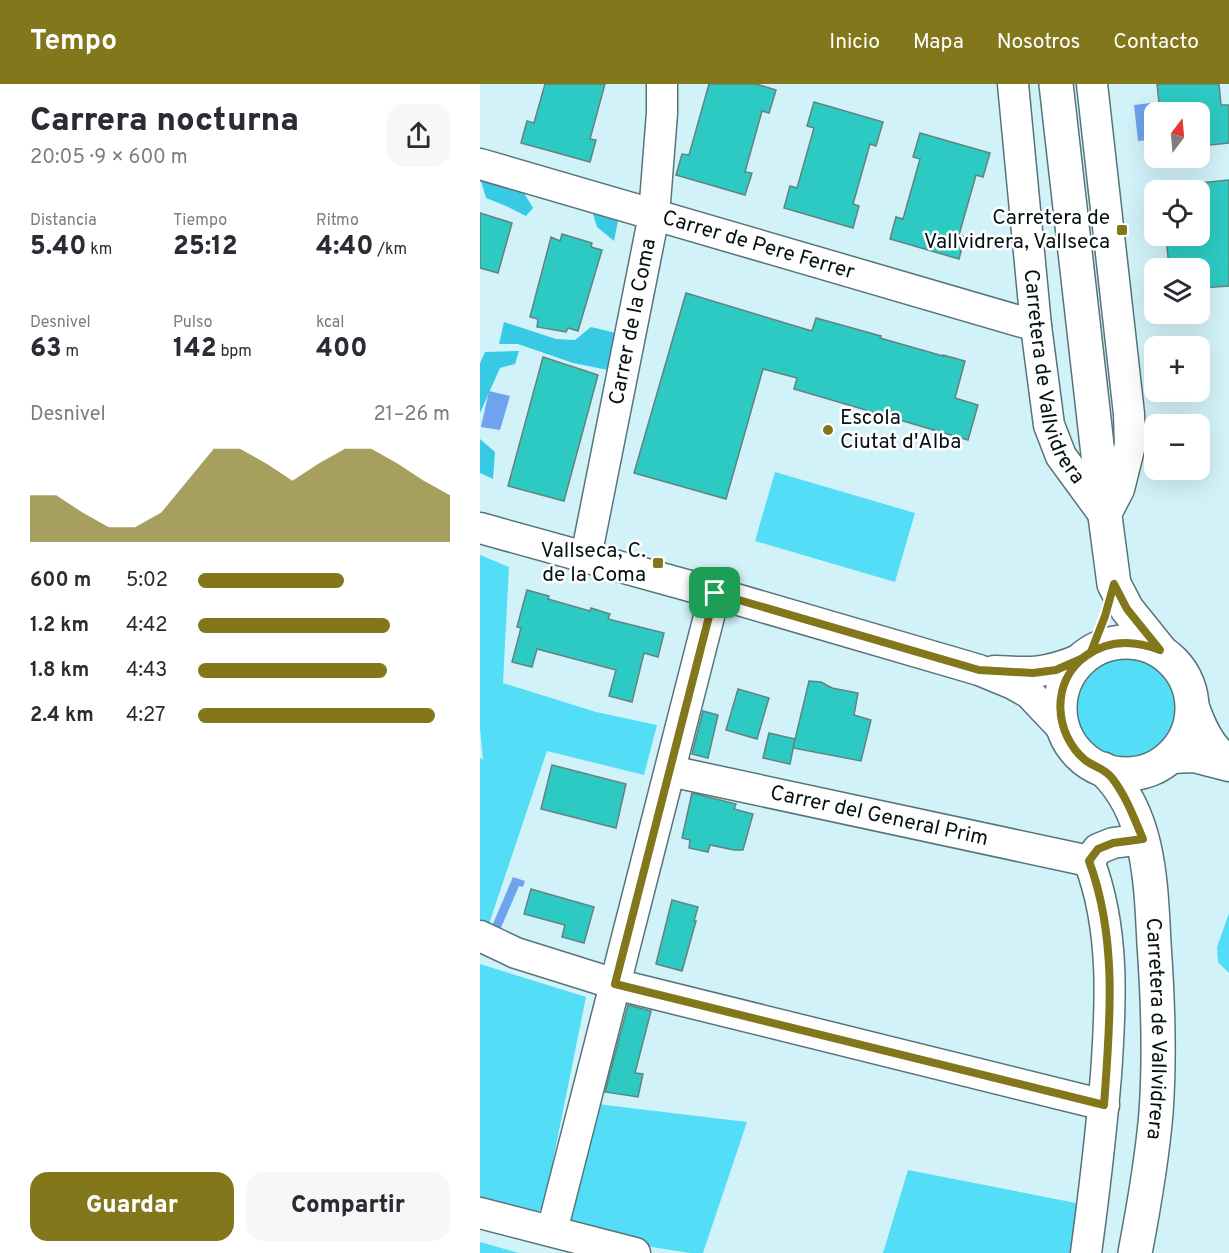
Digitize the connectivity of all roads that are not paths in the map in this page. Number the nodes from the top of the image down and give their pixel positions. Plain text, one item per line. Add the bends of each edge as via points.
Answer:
1 (662, 84) edge
2 (1013, 84) edge
3 (1056, 84) edge
4 (1092, 84) edge
5 (480, 164) edge
6 (654, 214) junction
7 (1036, 326) junction
8 (1104, 516) junction
9 (480, 528) edge
10 (586, 557) junction
11 (1114, 584) junction
12 (715, 593) junction
13 (1160, 650) junction
14 (1086, 656) junction
15 (979, 670) junction
16 (1192, 701) junction
17 (1064, 730) junction
18 (1166, 760) junction
19 (1229, 761) edge
20 (1229, 766) edge
21 (1103, 769) junction
22 (670, 771) junction
23 (1143, 839) junction
24 (1089, 861) junction
25 (480, 936) edge
26 (615, 984) junction
27 (1104, 1105) junction
28 (480, 1213) edge
29 (552, 1231) junction
30 (635, 1253) edge
31 (1086, 1253) edge
32 (1135, 1253) edge

1 - 6 street, Carrer de la Coma
2 - 7 street, Carretera de Vallvidrera
3 - 8 main road, Carretera de Vallvidrera
4 - 8 street, Carretera de Vallvidrera via 1130,445 1119,489
5 - 6 street, Carrer de Pere Ferrer
6 - 7 street, Carrer de Pere Ferrer
6 - 10 street, Carrer de la Coma
7 - 8 street, Carretera de Vallvidrera via 1050,425 1061,456
8 - 11 main road, Carretera de Vallvidrera
9 - 10 street
10 - 12 street
11 - 13 main road, Carretera de Vallvidrera via 1127,609
11 - 14 main road, Carretera de Vallvidrera via 1105,616
12 - 15 street
12 - 22 street
13 - 14 main road via 1120,642
13 - 16 main road via 1180,669
14 - 15 street via 1056,670
14 - 17 main road via 1066,681 1059,706
15 - 17 street via 1029,693
16 - 18 main road via 1188,733
16 - 19 street via 1208,740
17 - 21 main road via 1086,761
18 - 20 street via 1194,757
18 - 21 main road via 1131,774
18 - 23 main road, Carretera de Vallvidrera via 1151,788
21 - 23 main road, Carretera de Vallvidrera via 1131,808
22 - 24 street, Carrer del General Prim
22 - 26 street
23 - 24 street via 1098,849
23 - 32 main road, Carretera de Vallvidrera via 1152,911 1158,1055 1150,1168
24 - 27 street, Carretera de Vallvidrera via 1097,883 1110,955
25 - 26 street via 516,953
26 - 27 street
26 - 29 street
27 - 31 street, Carretera de Vallvidrera
28 - 29 street
29 - 30 street

